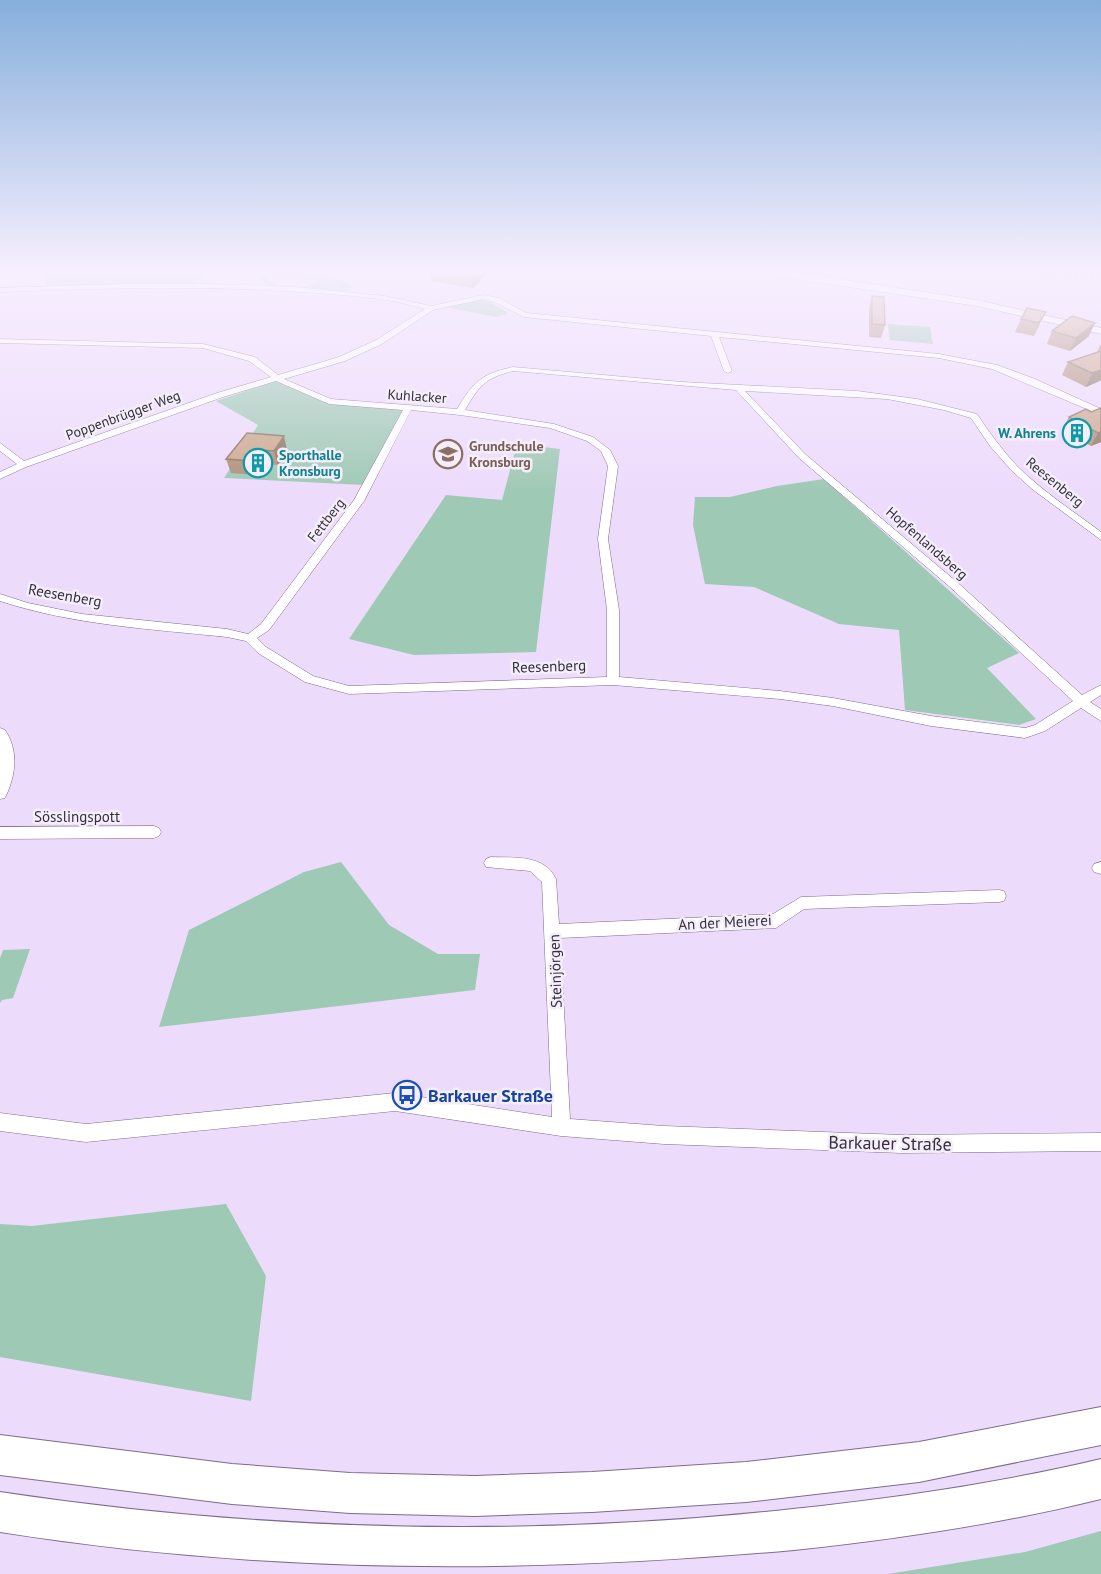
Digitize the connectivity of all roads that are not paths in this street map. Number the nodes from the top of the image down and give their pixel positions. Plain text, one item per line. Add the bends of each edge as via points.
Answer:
1 (181, 345) edge
2 (372, 345) edge
3 (719, 345) edge
4 (837, 345) edge
5 (728, 371) dead end
6 (278, 379) junction
7 (737, 387) junction
8 (408, 408) junction
9 (460, 412) junction
10 (1101, 412) edge
11 (0, 446) edge
12 (23, 465) junction
13 (0, 476) edge
14 (1101, 537) edge
15 (0, 597) edge
16 (250, 638) junction
17 (613, 681) junction
18 (1101, 689) edge
19 (1081, 700) junction
20 (1101, 716) edge
21 (0, 733) edge
22 (0, 794) edge
23 (154, 832) dead end
24 (0, 833) edge
25 (492, 863) dead end
26 (999, 896) dead end
27 (553, 931) junction
28 (0, 1122) edge
29 (561, 1127) junction
30 (1101, 1142) edge
31 (1101, 1426) edge
32 (0, 1455) edge
33 (1101, 1479) edge
34 (0, 1512) edge

1 - 6 street, Kuhlacker via 232,351 252,358
2 - 6 street, Poppenbrügger Weg
3 - 5 street
4 - 10 street via 994,367
6 - 8 street, Kuhlacker via 329,401
6 - 12 street, Poppenbrügger Weg via 220,394
7 - 9 street via 513,369 479,381
7 - 14 street, Reesenberg via 880,397 974,416 1014,468
7 - 19 street, Hopfenlandsberg via 802,456
8 - 9 street, Kuhlacker
8 - 16 street, Fettberg via 359,501 265,627
9 - 17 street, Kuhlacker via 551,426 590,439 605,450 614,466 603,539 613,610
11 - 12 street
12 - 13 street, Poppenbrügger Weg
15 - 16 street, Reesenberg via 23,606 77,616
16 - 17 street, Reesenberg via 262,650 309,679 349,690
17 - 19 street, Reesenberg via 780,694 1025,733 1040,728
18 - 19 street, Reesenberg
19 - 20 street, Hopfenlandsberg
21 - 22 street via 8,749 8,770
23 - 24 street, Sösslingspott
25 - 27 street, Steinjörgen via 533,865 549,879
26 - 27 street, An der Meierei via 801,903 776,921
27 - 29 street, Steinjörgen
28 - 29 street, Barkauer Straße via 86,1133 395,1102
29 - 30 street, Barkauer Straße via 902,1144
31 - 32 highway via 919,1462 746,1482 487,1495 350,1493 232,1484
33 - 34 highway via 916,1515 738,1537 615,1546 481,1549 243,1541 98,1527

